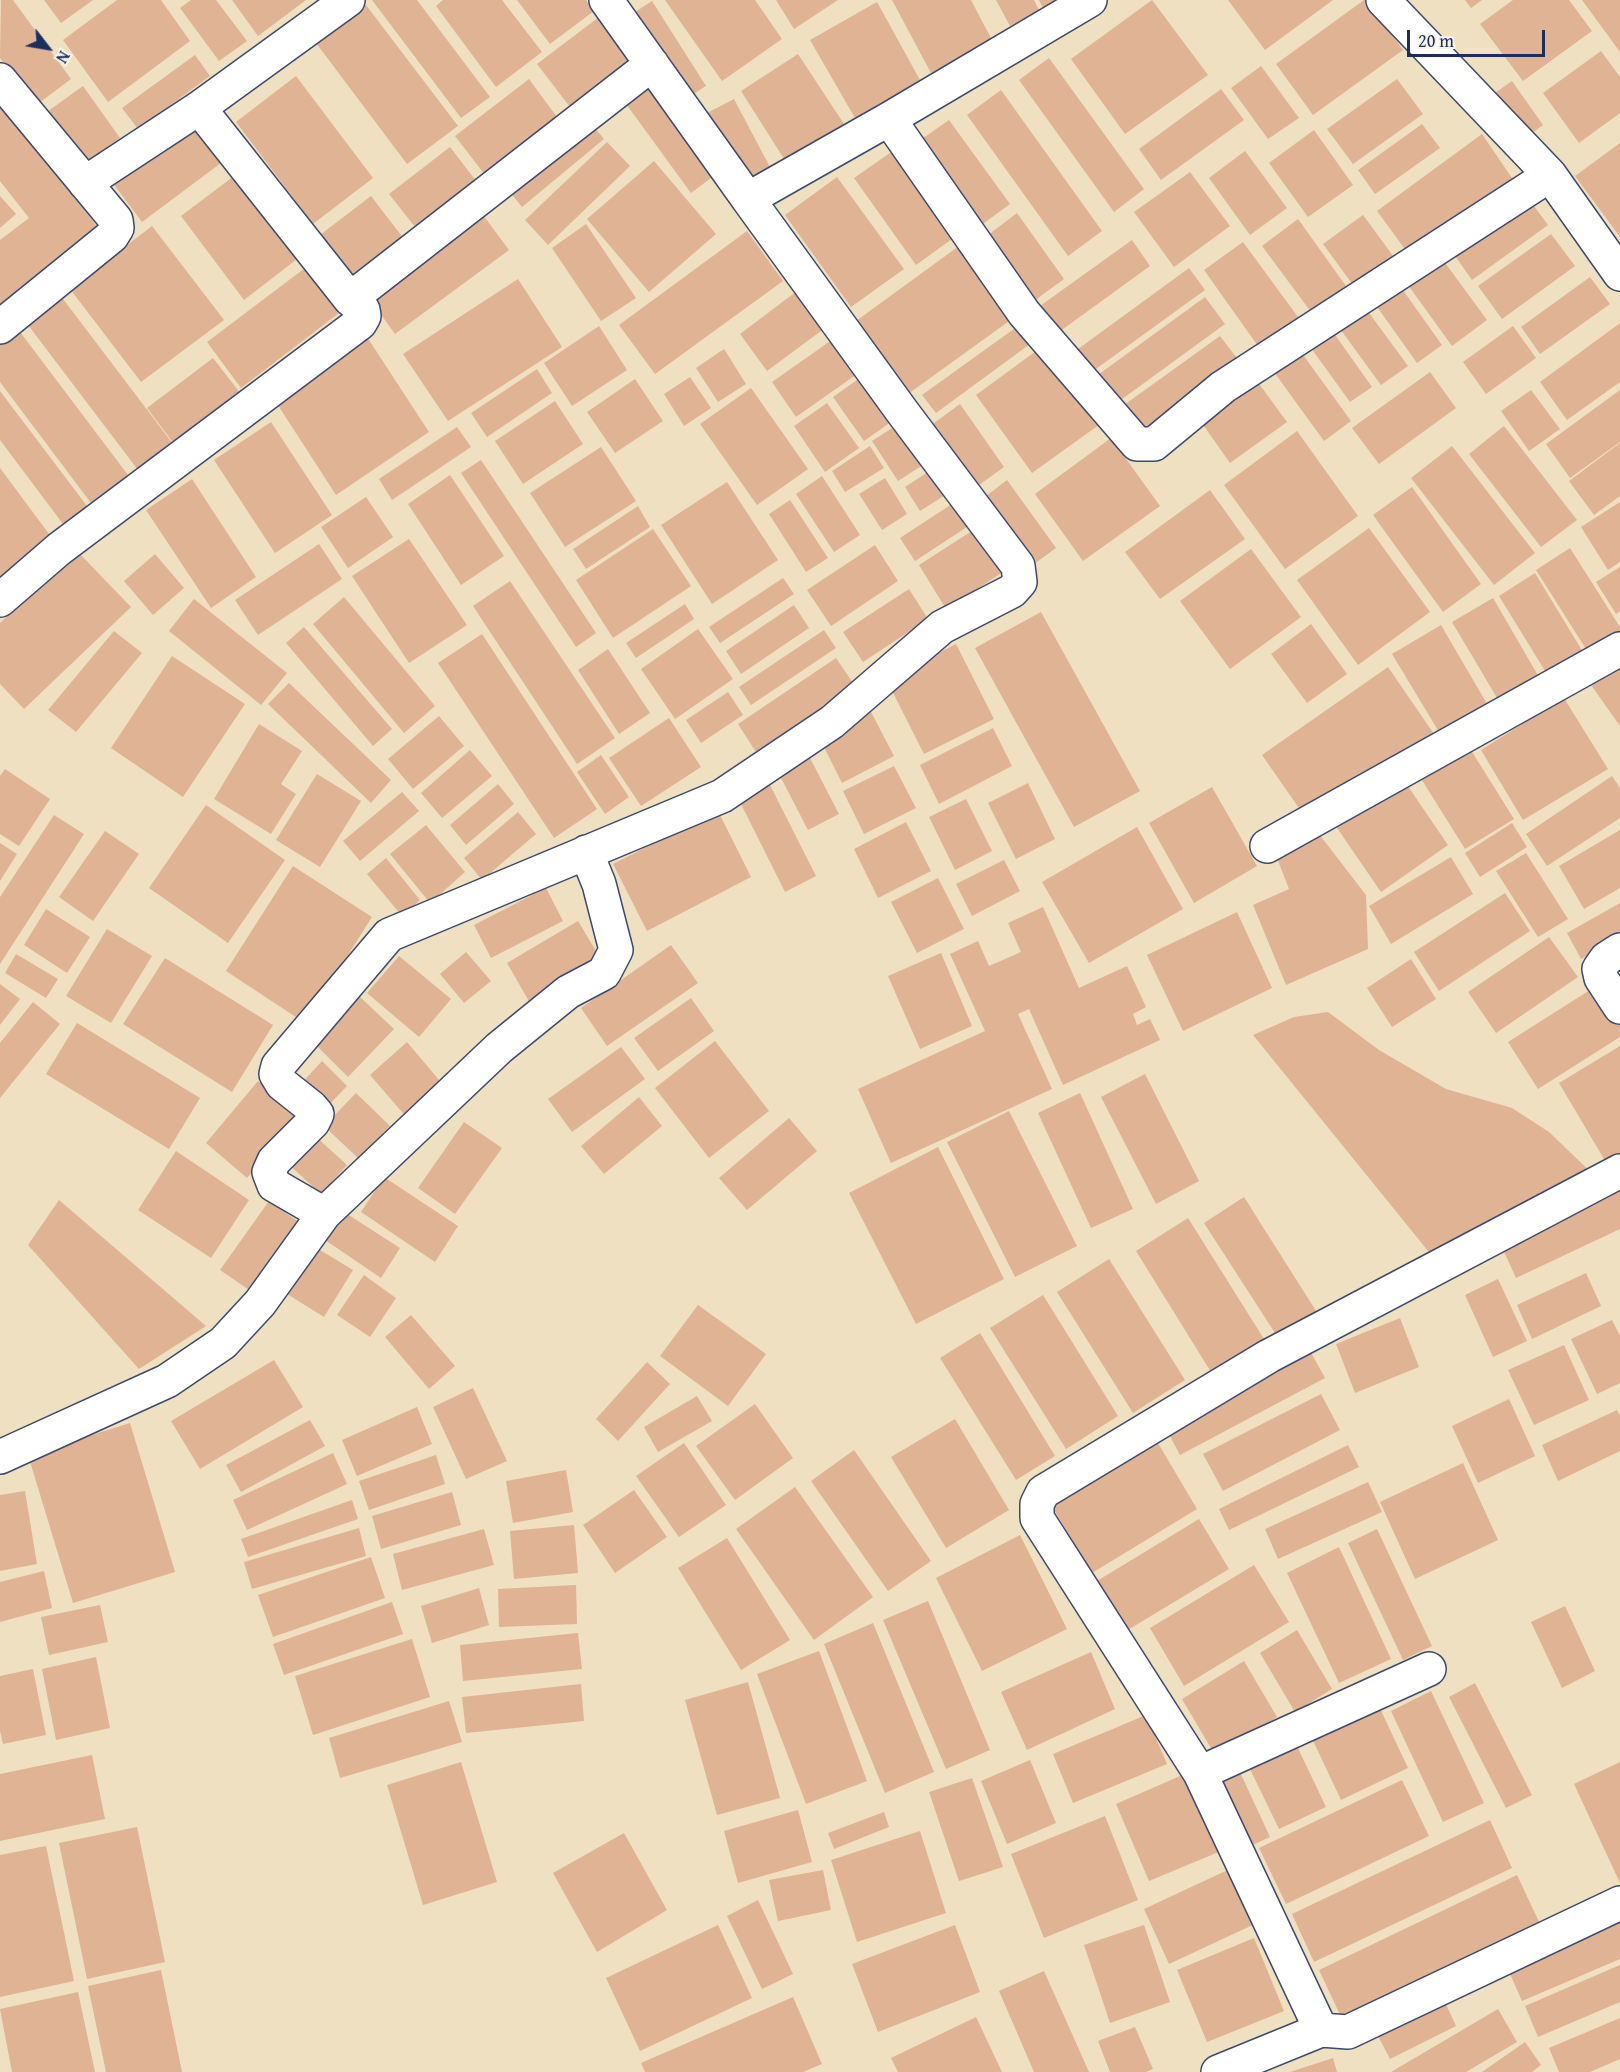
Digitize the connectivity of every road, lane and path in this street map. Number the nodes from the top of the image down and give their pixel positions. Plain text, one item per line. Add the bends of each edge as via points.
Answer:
1 (348, 0) edge
2 (606, 0) edge
3 (1090, 0) edge
4 (1383, 0) edge
5 (652, 64) junction
6 (0, 80) edge
7 (199, 108) junction
8 (889, 119) junction
9 (1550, 175) junction
10 (85, 183) junction
11 (748, 199) junction
12 (1620, 274) edge
13 (350, 299) junction
14 (0, 327) edge
15 (0, 600) edge
16 (1620, 649) edge
17 (1267, 846) dead end
18 (586, 852) junction
19 (1620, 950) edge
20 (1620, 1007) edge
21 (1620, 1172) edge
22 (324, 1214) junction
23 (0, 1457) edge
24 (1429, 1669) dead end
25 (1200, 1773) junction
26 (1620, 1903) edge
27 (1321, 2030) junction
28 (1218, 2072) edge

1 - 7 street
2 - 5 street
3 - 8 street
4 - 9 street
5 - 11 street
5 - 13 street
6 - 10 street
7 - 10 street
7 - 13 street
8 - 9 street via 1024,312 1137,444 1154,444 1223,387
8 - 11 street
9 - 12 street
10 - 14 street via 116,220 117,228
11 - 18 street via 1018,566 1020,582 1012,591 942,627 832,722 722,796
13 - 15 street via 363,310 360,323 59,549
16 - 17 street
18 - 22 street via 599,884 616,950 604,973 568,992 499,1048
18 - 22 street via 389,935 278,1066 276,1074 282,1084 316,1114 313,1122 274,1161 269,1172 273,1185
19 - 20 street via 1599,969
21 - 25 street via 1269,1356 1043,1492 1037,1504 1037,1518
22 - 23 street via 260,1303 223,1344 167,1381
24 - 25 street
25 - 27 street
26 - 27 street via 1348,2032
27 - 28 street

